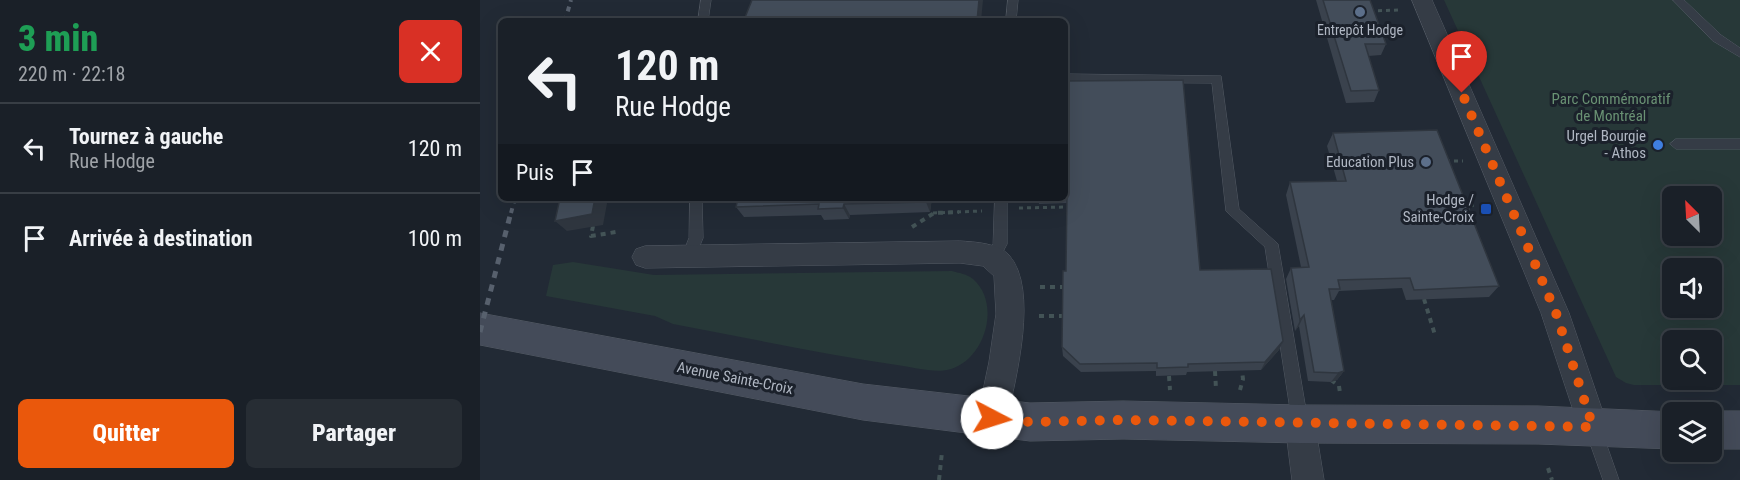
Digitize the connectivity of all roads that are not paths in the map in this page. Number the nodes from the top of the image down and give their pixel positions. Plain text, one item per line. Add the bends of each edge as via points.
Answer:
1 (706, 0) edge
2 (1012, 0) edge
3 (1678, 0) edge
4 (1414, 5) edge
5 (703, 18) edge
6 (1011, 18) edge
7 (1740, 53) edge
8 (1068, 78) edge
9 (1676, 144) dead end
10 (1740, 144) edge
11 (696, 201) edge
12 (1000, 204) edge
13 (645, 256) dead end
14 (689, 256) junction
15 (993, 257) junction
16 (480, 329) edge
17 (992, 418) junction
18 (1300, 424) junction
19 (1593, 427) junction
20 (1662, 430) edge
21 (1722, 430) edge
22 (1740, 430) edge
23 (1308, 480) edge
24 (1611, 480) edge

1 - 5 lane
2 - 6 lane
3 - 7 lane via 1709,31
4 - 19 street via 1556,313
8 - 18 lane via 1217,79 1233,211 1271,244
9 - 10 lane
11 - 14 lane via 696,238
12 - 15 lane via 1000,244
13 - 14 street
14 - 15 street via 960,252
15 - 17 street via 1006,273 1009,311 1005,360
16 - 17 main road, Avenue Sainte-Croix via 863,402
17 - 18 main road, Avenue Sainte-Croix via 1030,422
18 - 19 main road, Avenue Sainte-Croix
18 - 23 street
19 - 20 main road, Avenue Sainte-Croix
19 - 24 lane
21 - 22 main road

